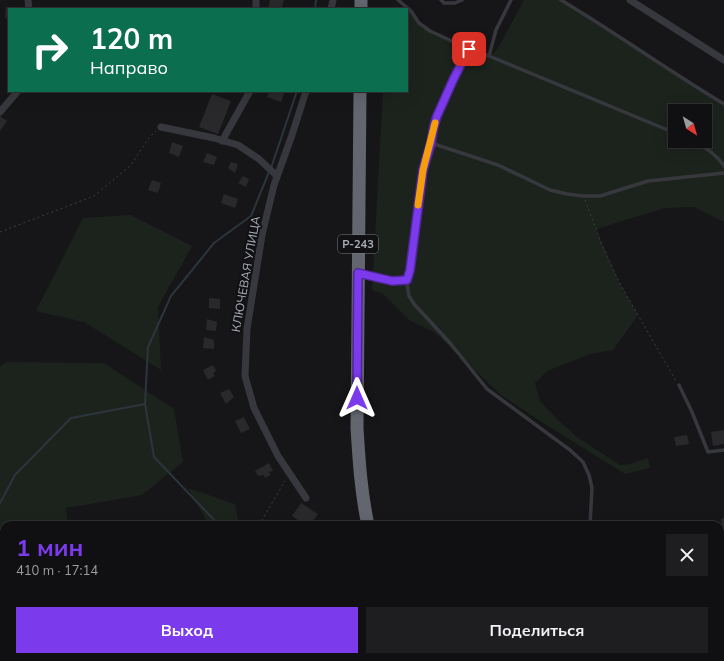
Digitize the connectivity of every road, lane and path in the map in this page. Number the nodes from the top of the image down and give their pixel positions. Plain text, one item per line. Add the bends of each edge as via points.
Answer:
1 (398, 0) edge
2 (440, 0) edge
3 (462, 0) edge
4 (511, 0) edge
5 (560, 0) edge
6 (630, 0) edge
7 (407, 8) edge
8 (408, 8) edge
9 (469, 49) junction
10 (489, 56) junction
11 (724, 60) edge
12 (17, 92) edge
13 (249, 92) edge
14 (306, 92) edge
15 (360, 92) edge
16 (724, 104) edge
17 (0, 112) edge
18 (161, 127) joint
19 (668, 130) edge
20 (222, 141) junction
21 (431, 143) junction
22 (706, 148) edge
23 (724, 166) edge
24 (724, 173) edge
25 (277, 176) junction
26 (583, 196) junction
27 (0, 232) edge
28 (358, 273) junction
29 (407, 280) junction
30 (679, 385) joint
31 (724, 450) edge
32 (290, 474) junction
33 (306, 498) dead end
34 (261, 521) edge
35 (367, 521) edge
36 (590, 521) edge

1 - 7 lane
2 - 3 lane via 444,3 455,3
4 - 10 lane via 496,30
5 - 16 lane
6 - 11 street
8 - 9 lane via 424,27
9 - 10 lane
9 - 21 lane via 437,116
10 - 19 lane
12 - 17 street
13 - 20 street
14 - 25 street, КЛЮЧЕВАЯ УЛИЦА
15 - 28 highway, Р-243
18 - 20 street
18 - 27 path via 148,139 131,165 94,196
20 - 25 street via 238,146 259,159
21 - 26 lane via 498,165 550,190
21 - 29 lane via 423,170
22 - 23 lane
24 - 26 lane via 648,181 600,196
25 - 32 street, КЛЮЧЕВАЯ УЛИЦА via 253,282 246,329 245,376 254,408
26 - 30 path via 619,282
28 - 29 lane via 392,281
28 - 35 highway, Р-243 via 357,428
29 - 36 lane via 414,304 450,342 487,389 583,462 592,488
30 - 31 lane via 708,452
32 - 33 street, КЛЮЧЕВАЯ УЛИЦА
32 - 34 path

